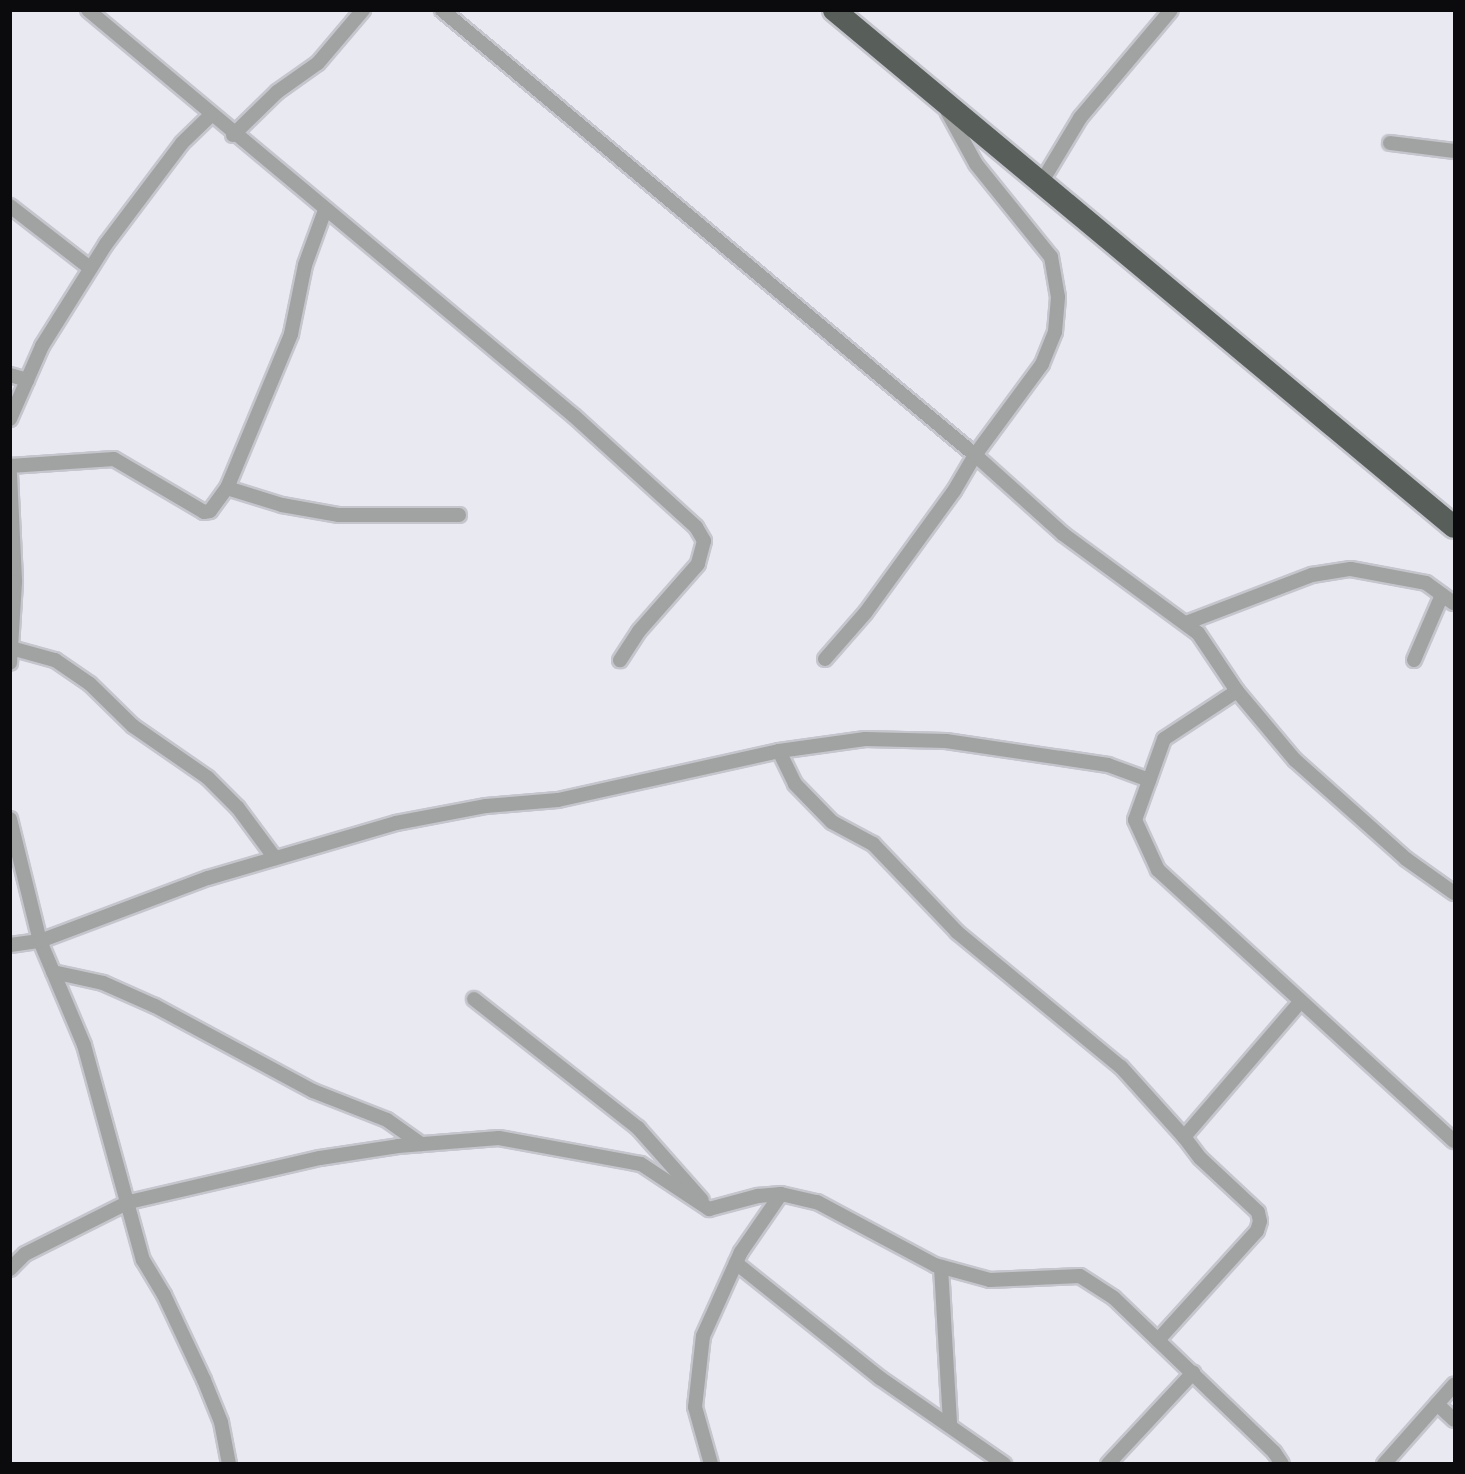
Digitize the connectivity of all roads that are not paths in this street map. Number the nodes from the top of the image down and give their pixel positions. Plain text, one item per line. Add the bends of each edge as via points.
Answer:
1 (88, 10) edge
2 (363, 10) edge
3 (442, 10) edge
4 (834, 10) edge
5 (1171, 10) edge
6 (941, 100) junction
7 (210, 116) junction
8 (233, 135) junction
9 (1390, 143) dead end
10 (1455, 151) edge
11 (1041, 183) junction
12 (10, 206) edge
13 (325, 210) junction
14 (90, 268) junction
15 (10, 375) edge
16 (27, 380) junction
17 (10, 419) edge
18 (975, 456) junction
19 (10, 466) edge
20 (10, 474) edge
21 (227, 488) junction
22 (459, 515) dead end
23 (1455, 527) edge
24 (1442, 595) junction
25 (1455, 603) edge
26 (1186, 623) junction
27 (11, 648) edge
28 (825, 659) dead end
29 (620, 660) dead end
30 (1414, 660) dead end
31 (10, 663) edge
32 (1237, 691) junction
33 (779, 751) junction
34 (1149, 780) junction
35 (10, 819) edge
36 (275, 858) junction
37 (1455, 893) edge
38 (39, 941) junction
39 (10, 945) edge
40 (53, 972) junction
41 (474, 999) dead end
42 (1300, 1002) junction
43 (1184, 1137) junction
44 (1455, 1141) edge
45 (421, 1144) junction
46 (781, 1194) junction
47 (129, 1202) junction
48 (709, 1209) junction
49 (736, 1263) junction
50 (941, 1267) junction
51 (10, 1269) edge
52 (1158, 1340) junction
53 (1193, 1373) junction
54 (1455, 1384) edge
55 (1437, 1404) junction
56 (1455, 1420) edge
57 (950, 1424) junction
58 (230, 1464) edge
59 (711, 1464) edge
60 (1004, 1464) edge
61 (1108, 1464) edge
62 (1282, 1464) edge
63 (1384, 1464) edge

1 - 7 street
2 - 8 street via 318,63 277,92
3 - 18 street
4 - 6 highway
5 - 11 street via 1080,118
6 - 11 highway
6 - 18 street via 976,164 1051,257 1056,278 1055,332 1042,364
7 - 8 street
7 - 14 street via 182,143
8 - 13 street
9 - 10 street
11 - 23 highway
12 - 14 street
13 - 21 street via 305,265 291,334
13 - 29 street via 574,416 701,534 704,542 698,564 639,631
14 - 16 street via 42,346
15 - 16 street
16 - 17 street
18 - 26 street via 1063,534
18 - 28 street via 866,612
19 - 21 street via 114,459 204,512
20 - 27 street via 15,582
21 - 22 street via 282,505 339,515
24 - 25 street
24 - 26 street via 1426,583 1385,573 1330,571
24 - 30 street
26 - 32 street via 1198,633
27 - 31 street
27 - 36 street via 55,660 90,684 133,726 208,778 238,808
32 - 34 street via 1164,739
32 - 37 street via 1295,760 1406,859
33 - 34 street via 865,739 945,741 1108,765
33 - 36 street via 558,800 486,806 396,823
33 - 43 street via 795,784 832,822 873,844 957,932 1121,1067
34 - 42 street via 1135,820 1158,870
35 - 38 street
36 - 38 street via 208,878
38 - 39 street
38 - 40 street
40 - 45 street via 103,983 155,1006 313,1091 387,1119
40 - 47 street via 84,1045
41 - 48 street via 638,1128
42 - 43 street
42 - 44 street
43 - 52 street via 1200,1158 1258,1212 1260,1221 1257,1231
45 - 47 street via 320,1158
45 - 48 street via 499,1138 641,1164
46 - 48 street
46 - 49 street
46 - 50 street via 817,1202
47 - 51 street via 25,1254
47 - 58 street via 143,1260 164,1295 208,1390 221,1422
49 - 57 street via 880,1378
49 - 59 street via 703,1336 697,1370 695,1407
50 - 52 street via 990,1280 1080,1276 1114,1298
50 - 57 street
52 - 53 street
53 - 61 street
53 - 62 street
54 - 55 street
55 - 56 street
55 - 63 street
57 - 60 street

